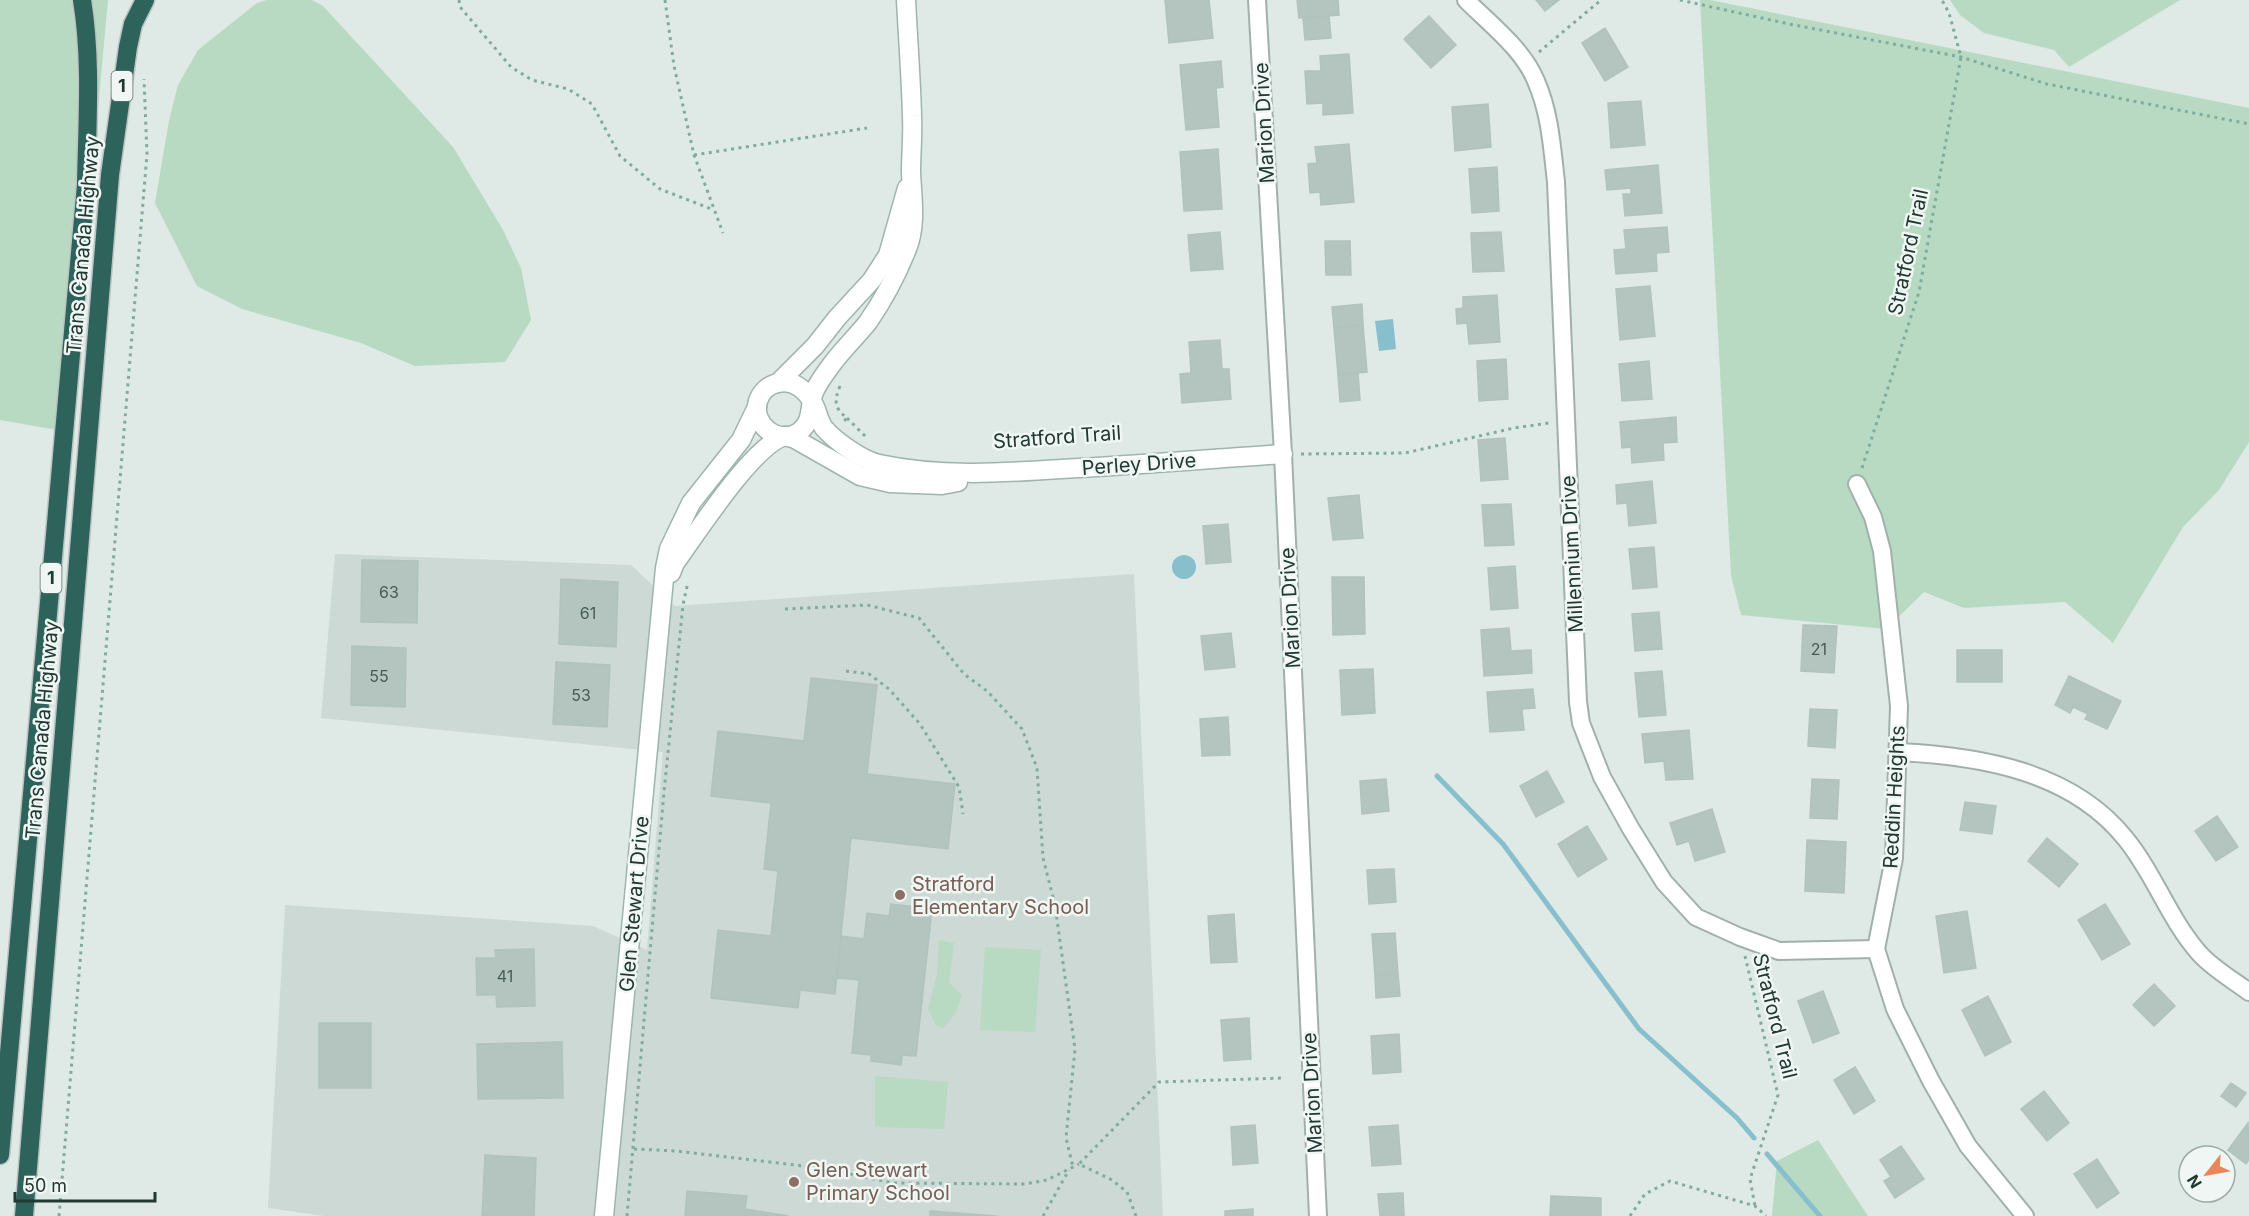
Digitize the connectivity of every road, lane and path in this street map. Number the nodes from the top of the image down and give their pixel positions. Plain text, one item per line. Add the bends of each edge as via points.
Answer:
1 (82, 0) edge
2 (145, 0) edge
3 (459, 0) edge
4 (665, 0) edge
5 (906, 0) edge
6 (1257, 0) edge
7 (1466, 0) edge
8 (1601, 0) edge
9 (1680, 0) edge
10 (1942, 0) edge
11 (1960, 57) junction
12 (1526, 63) junction
13 (143, 72) dead end
14 (2249, 124) edge
15 (867, 128) dead end
16 (694, 155) junction
17 (911, 172) junction
18 (714, 210) junction
19 (723, 234) dead end
20 (779, 382) junction
21 (813, 402) junction
22 (757, 408) junction
23 (847, 418) dead end
24 (1566, 422) junction
25 (785, 436) junction
26 (871, 441) dead end
27 (1283, 454) junction
28 (995, 473) junction
29 (1857, 484) joint
30 (664, 592) junction
31 (683, 605) dead end
32 (785, 609) dead end
33 (846, 671) dead end
34 (1898, 752) junction
35 (963, 814) dead end
36 (1740, 937) junction
37 (1876, 949) junction
38 (2249, 992) edge
39 (1283, 1078) dead end
40 (634, 1149) junction
41 (0, 1155) edge
42 (1079, 1164) junction
43 (1071, 1168) junction
44 (1755, 1206) junction
45 (24, 1216) edge
46 (59, 1216) edge
47 (604, 1216) edge
48 (627, 1216) edge
49 (1043, 1216) edge
50 (1136, 1216) edge
51 (1318, 1216) edge
52 (1630, 1216) edge
53 (1766, 1216) edge
54 (2025, 1216) edge

1 - 41 highway, Trans Canada Highway / 1 via 87,43 86,185
2 - 45 highway, Trans Canada Highway / 1 via 128,46 110,175
3 - 18 path via 460,7 511,67 532,80 568,89 592,104 620,156 660,189
4 - 16 path via 674,66
5 - 17 street via 913,118
6 - 27 street, Marion Drive
7 - 12 street, Millennium Drive
8 - 12 path
9 - 11 path
10 - 11 path, Stratford Trail
11 - 14 path via 2047,84
11 - 29 path, Stratford Trail via 1919,292
12 - 24 street, Millennium Drive via 1536,79 1549,119 1555,171
13 - 46 path via 147,154
15 - 16 path
16 - 18 path
17 - 20 street via 888,255 815,346
17 - 21 street via 914,212 908,246 888,291 832,364 814,392
18 - 19 path
20 - 21 street via 797,385
20 - 22 street via 764,391
21 - 25 street via 807,423 794,435
21 - 28 street, Perley Drive via 824,427 843,445 876,464 938,472
22 - 25 street via 762,425
22 - 30 street, Glen Stewart Drive via 741,440 691,503 669,549
23 - 26 path
24 - 27 path via 1514,428 1405,453
24 - 36 street, Millennium Drive via 1581,723 1602,777 1664,882 1696,916
25 - 28 street, Perley Drive via 860,476 890,483 942,485
25 - 30 street, Glen Stewart Drive via 775,439 743,470 675,563
27 - 28 street, Perley Drive
27 - 51 street, Marion Drive
29 - 34 street, Reddin Heights via 1882,551 1899,706
30 - 47 street, Glen Stewart Drive
31 - 40 path
32 - 43 path via 867,605 919,618 964,674 987,691 1022,729 1036,768 1043,858 1055,905 1076,1049 1066,1138
33 - 35 path via 869,674 890,689 920,724 959,787
34 - 37 street, Reddin Heights via 1894,858
34 - 38 street via 1997,763 2052,781 2103,813 2127,839 2200,955
36 - 37 street, Millennium Drive via 1779,951
36 - 44 path, Stratford Trail via 1778,1095 1750,1179
37 - 54 street, Reddin Heights via 1895,1009 1931,1081 1968,1146
39 - 42 path via 1159,1082
40 - 43 path via 821,1168 893,1183 1025,1184 1047,1180
40 - 48 path
42 - 43 path
42 - 50 path via 1127,1192
43 - 49 path
44 - 52 path via 1670,1181 1645,1194
44 - 53 path

